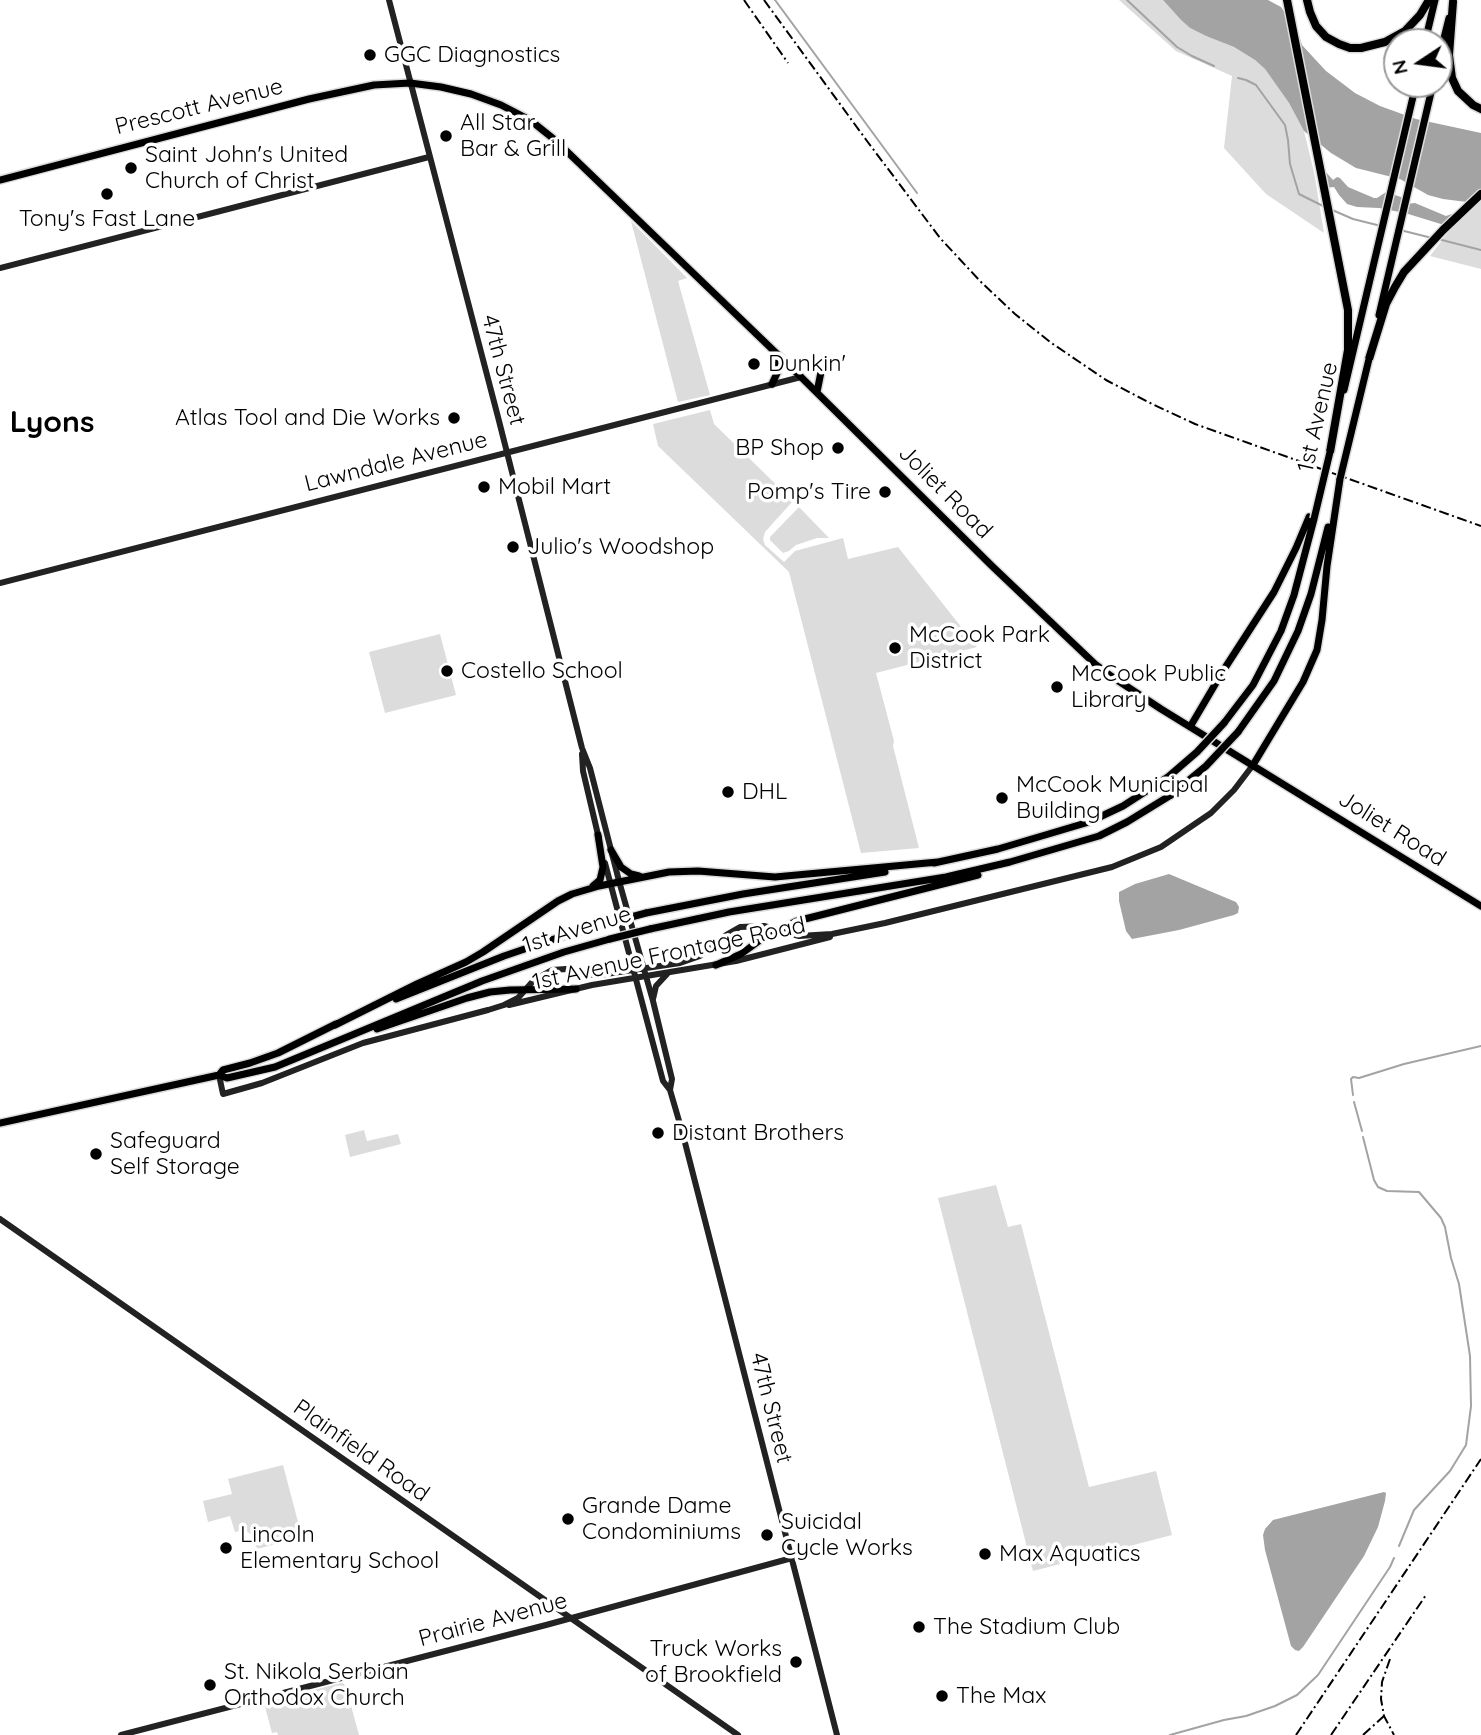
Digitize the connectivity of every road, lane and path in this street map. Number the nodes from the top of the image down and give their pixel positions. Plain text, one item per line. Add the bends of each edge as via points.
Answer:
1 (389, 0) edge
2 (1287, 0) edge
3 (1307, 0) edge
4 (1429, 0) edge
5 (1435, 0) edge
6 (1453, 1) edge
7 (1428, 28) edge
8 (1446, 28) edge
9 (410, 83) junction
10 (1412, 98) edge
11 (1429, 98) edge
12 (1481, 109) edge
13 (429, 157) junction
14 (0, 180) edge
15 (1481, 194) edge
16 (0, 268) edge
17 (779, 356) junction
18 (1369, 359) junction
19 (821, 372) dead end
20 (801, 377) junction
21 (772, 384) junction
22 (817, 393) junction
23 (506, 452) junction
24 (1330, 452) junction
25 (1311, 518) junction
26 (1330, 528) junction
27 (0, 583) edge
28 (1190, 727) junction
29 (582, 748) junction
30 (1253, 765) junction
31 (598, 835) junction
32 (611, 850) junction
33 (1038, 855) junction
34 (938, 862) junction
35 (644, 876) junction
36 (619, 881) junction
37 (610, 883) junction
38 (590, 888) junction
39 (1481, 906) edge
40 (859, 929) junction
41 (778, 930) junction
42 (716, 965) junction
43 (644, 968) junction
44 (634, 970) junction
45 (668, 974) junction
46 (646, 977) junction
47 (636, 979) junction
48 (527, 989) junction
49 (576, 989) junction
50 (653, 1001) junction
51 (485, 1011) junction
52 (335, 1025) junction
53 (327, 1045) junction
54 (219, 1075) junction
55 (670, 1090) junction
56 (0, 1123) edge
57 (0, 1219) edge
58 (792, 1558) junction
59 (570, 1618) junction
60 (121, 1735) edge
61 (738, 1735) edge
62 (837, 1735) edge

1 - 9 street, 47th Street
2 - 24 highway via 1348,310 1348,350
3 - 4 highway via 1316,26 1326,37 1361,48 1405,31
5 - 7 main road
6 - 8 main road
6 - 12 highway via 1452,78 1458,91
9 - 13 street, 47th Street
9 - 14 main road, Prescott Avenue via 350,89
9 - 17 main road, Joliet Road via 471,94 530,120
10 - 24 main road, 1st Avenue
11 - 18 main road, 1st Avenue
13 - 16 street
13 - 23 street, 47th Street
15 - 18 highway via 1400,280 1386,304
17 - 20 main road, Joliet Road
17 - 21 main road
18 - 26 main road, 1st Avenue, bridge
19 - 22 main road
20 - 21 street, Lawndale Avenue
20 - 22 main road, Joliet Road
21 - 23 street, Lawndale Avenue
22 - 28 main road, Joliet Road via 1095,664
23 - 27 street, Lawndale Avenue
23 - 29 street, 47th Street
24 - 25 main road, 1st Avenue, bridge
25 - 28 main road via 1274,593
25 - 34 main road, 1st Avenue, bridge via 1297,586 1281,631 1253,685 1197,752 1168,778 1088,822
26 - 30 main road via 1314,659
26 - 33 main road, 1st Avenue, bridge via 1295,639 1238,732 1206,766 1145,812 1112,830
28 - 30 main road, Joliet Road
29 - 31 street, 47th Street
29 - 32 street, 47th Street
30 - 39 main road, Joliet Road
30 - 40 street, 1st Avenue Frontage Road via 1211,813 1137,858
31 - 37 street, 47th Street
31 - 38 main road via 603,867 600,880
32 - 35 main road via 625,871
32 - 36 street, 47th Street
33 - 41 main road
33 - 53 main road, 1st Avenue, bridge via 946,877 729,912 610,939 500,975
34 - 35 main road via 784,876 686,871
34 - 52 main road, 1st Avenue, bridge via 646,913 504,956
35 - 36 main road
36 - 37 main road
36 - 43 street, 47th Street
37 - 38 main road
37 - 44 street, 47th Street
38 - 52 main road via 558,901 466,962
40 - 41 street, 1st Avenue Frontage Road via 810,936
40 - 42 street, 1st Avenue Frontage Road
41 - 42 main road
41 - 43 street, 1st Avenue Frontage Road via 757,925 740,928 690,960
42 - 45 street, 1st Avenue Frontage Road
43 - 44 street, 1st Avenue Frontage Road
43 - 46 street, 47th Street
44 - 47 street, 47th Street
44 - 48 street, 1st Avenue Frontage Road via 599,975 552,970
45 - 46 street, 1st Avenue Frontage Road
45 - 50 street via 656,986
46 - 47 street, 1st Avenue Frontage Road
46 - 50 street, 47th Street
47 - 49 street, 1st Avenue Frontage Road
47 - 55 street, 47th Street via 663,1081
48 - 49 main road
48 - 51 street, 1st Avenue Frontage Road via 512,1001
48 - 53 main road via 481,995
49 - 51 street, 1st Avenue Frontage Road
50 - 55 street, 47th Street
51 - 54 street, 1st Avenue Frontage Road via 343,1049 223,1094
52 - 54 main road, 1st Avenue
53 - 54 main road, 1st Avenue via 267,1069 227,1078
54 - 56 main road, 1st Avenue
55 - 58 street, 47th Street
57 - 59 street, Plainfield Road
58 - 59 street, Prairie Avenue
58 - 62 street, 47th Street
59 - 60 street, Prairie Avenue
59 - 61 street, Plainfield Road

